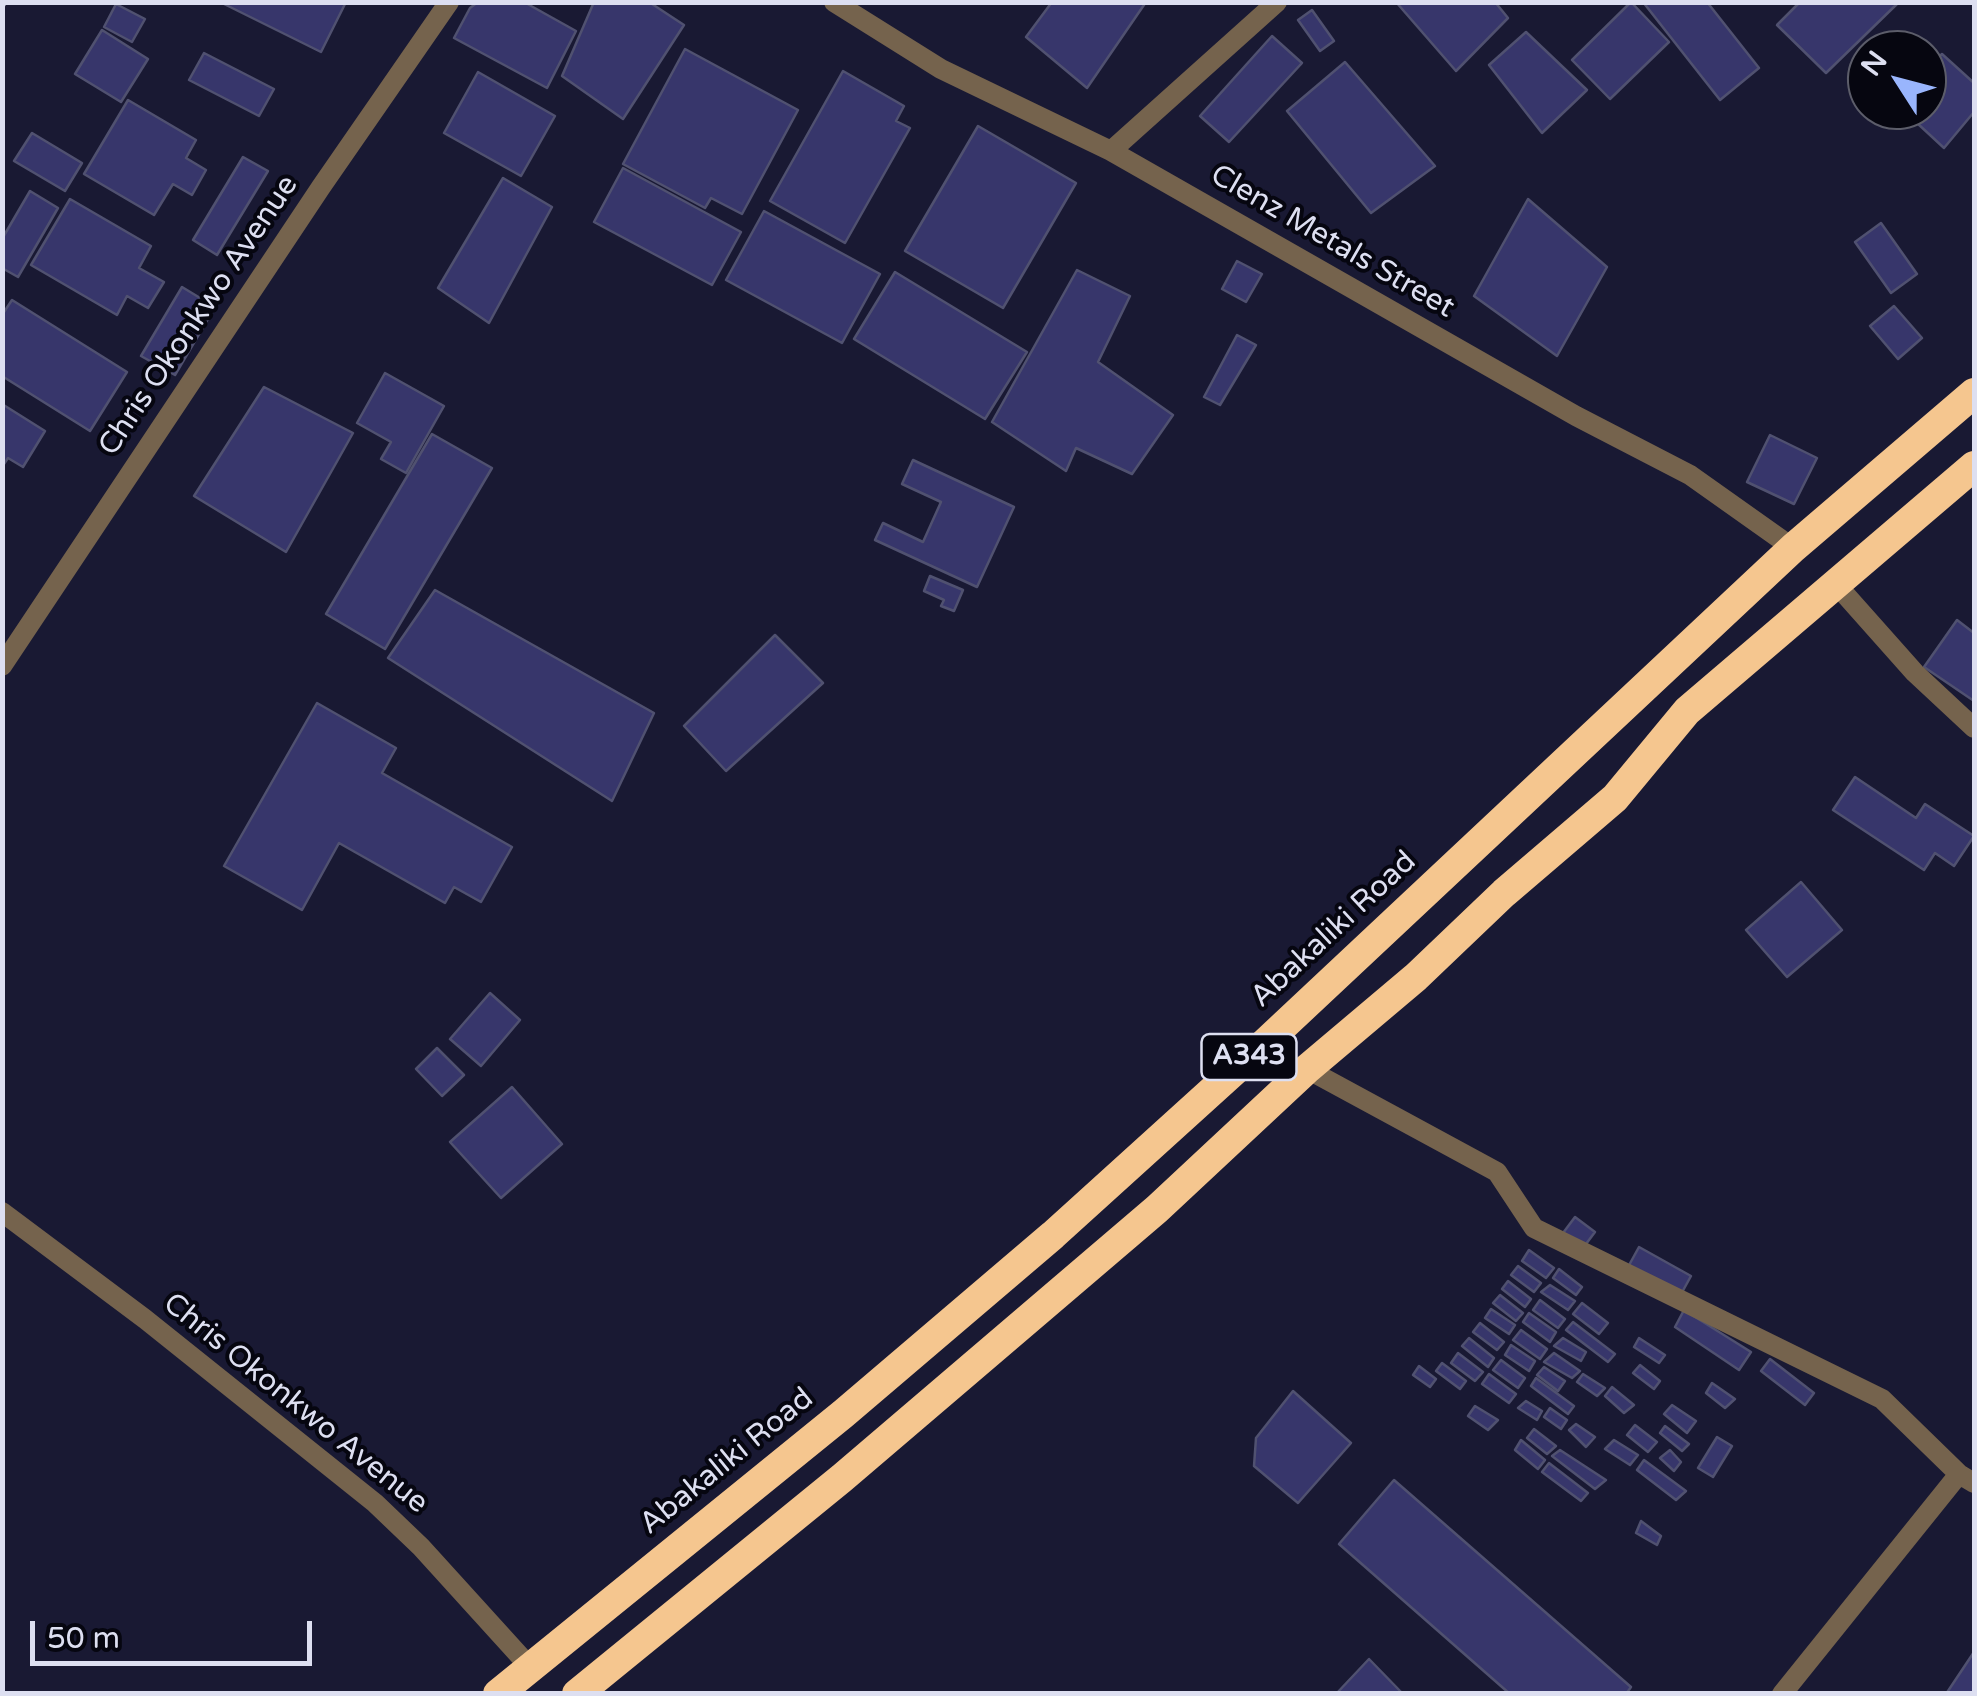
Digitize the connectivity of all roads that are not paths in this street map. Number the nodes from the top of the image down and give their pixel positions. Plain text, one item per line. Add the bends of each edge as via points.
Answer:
1 (450, 2) edge
2 (834, 2) edge
3 (1277, 2) edge
4 (1112, 151) junction
5 (1974, 393) edge
6 (1974, 466) edge
7 (1793, 548) junction
8 (1835, 582) junction
9 (2, 666) edge
10 (1974, 728) edge
11 (1306, 1069) junction
12 (2, 1212) edge
13 (1967, 1478) edge
14 (529, 1666) junction
15 (498, 1694) edge
16 (578, 1694) edge
17 (1782, 1694) edge

1 - 9 street, Chris Okonkwo Avenue
2 - 4 street, Clenz Metals Street via 941,70
3 - 4 street
4 - 7 street, Clenz Metals Street via 1690,474
5 - 7 highway, Abakaliki Road / A343
6 - 8 highway, A343
7 - 14 highway, Abakaliki Road / A343 via 1052,1235 843,1414
8 - 10 street
8 - 11 highway, A343 via 1688,711 1615,798
11 - 13 street via 1497,1172 1534,1228 1882,1399
11 - 16 highway, A343 via 971,1370
12 - 14 street, Chris Okonkwo Avenue via 374,1503
13 - 17 street
14 - 15 highway, Abakaliki Road / A343

